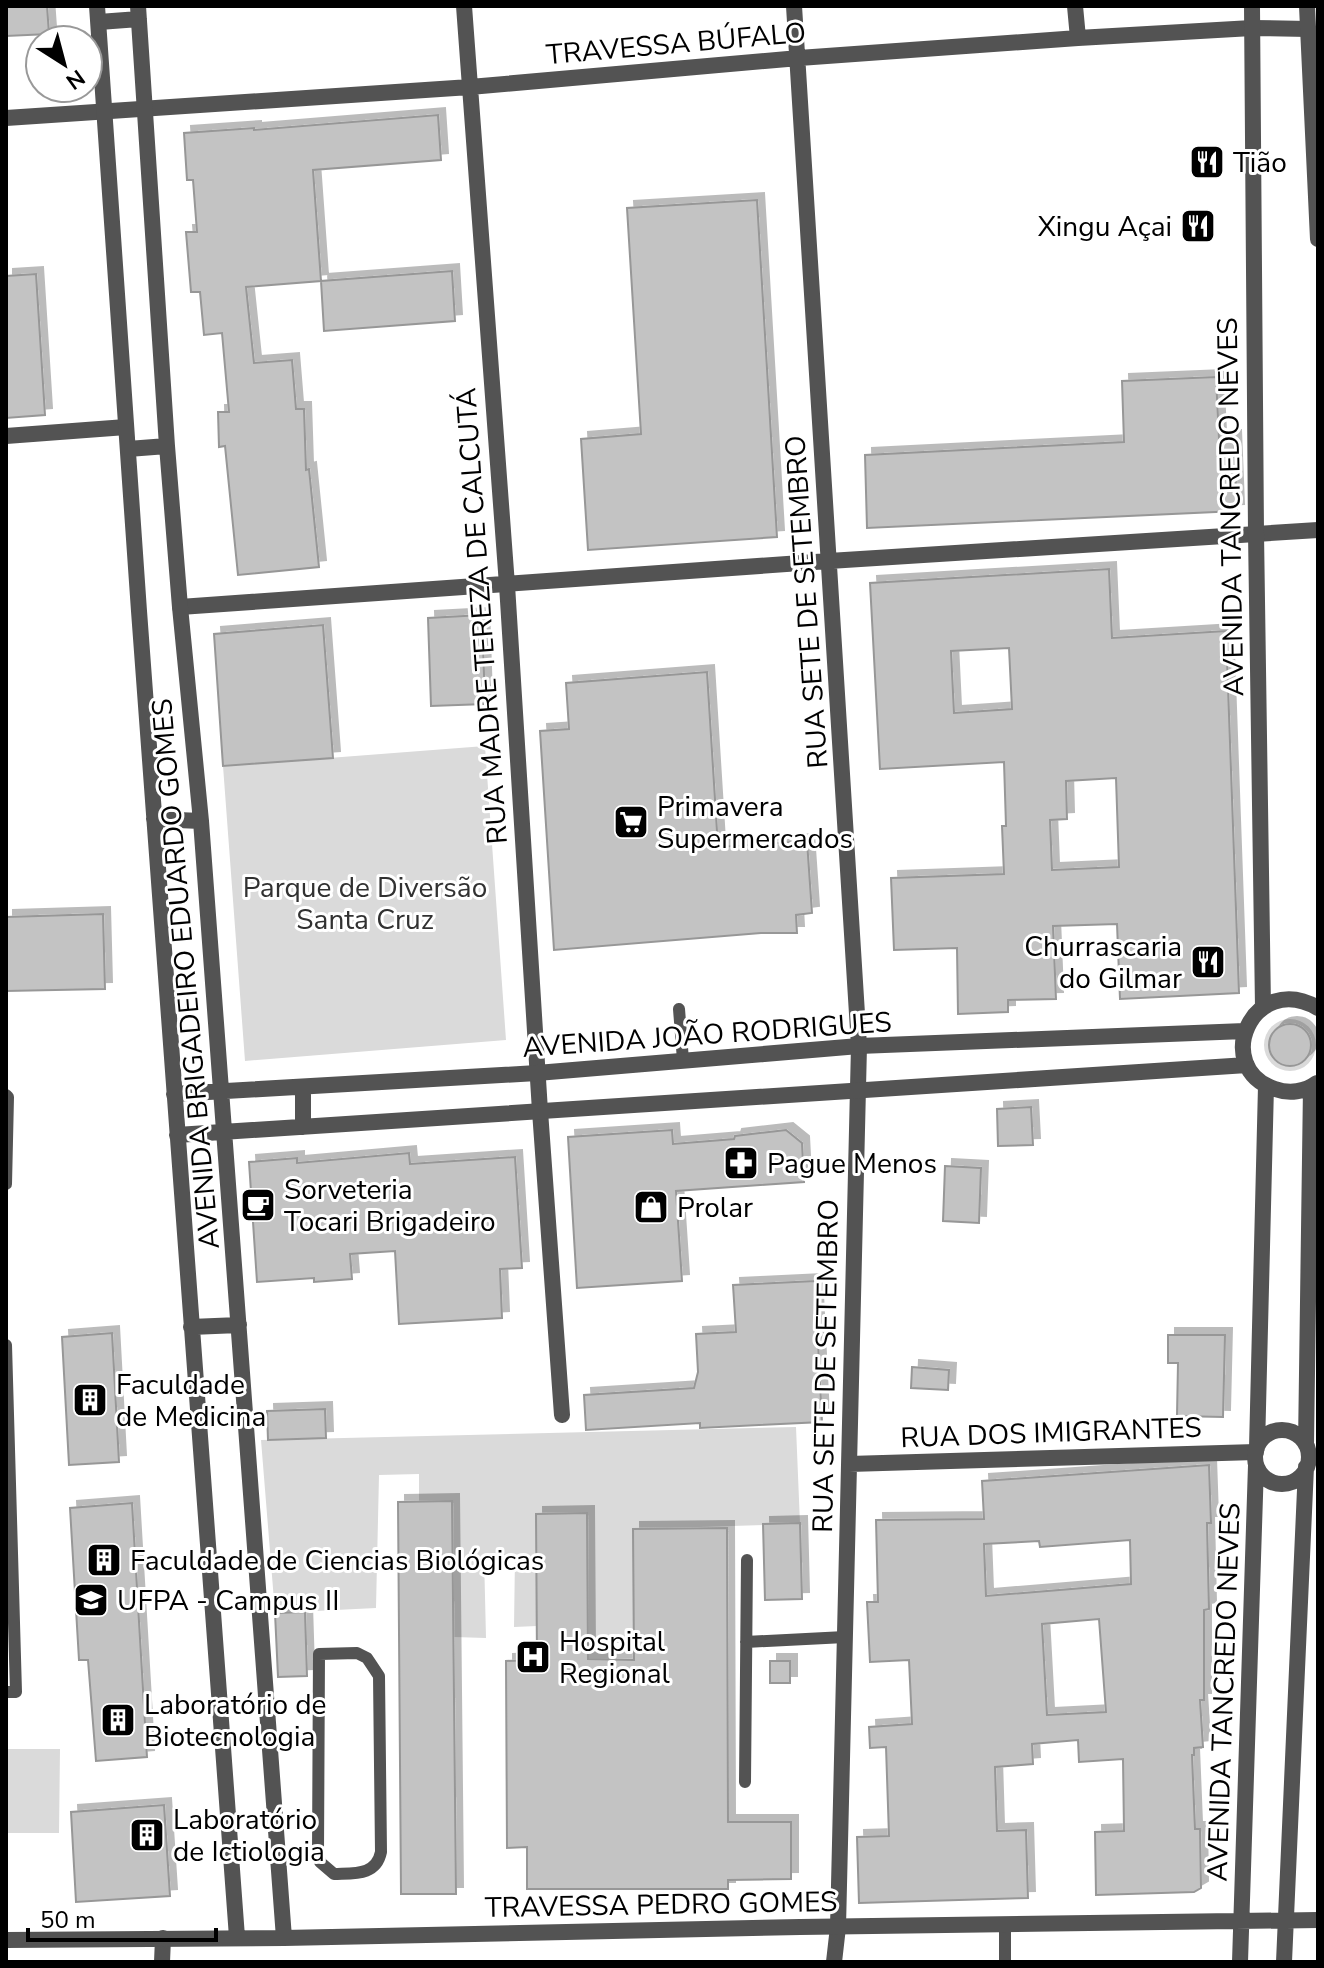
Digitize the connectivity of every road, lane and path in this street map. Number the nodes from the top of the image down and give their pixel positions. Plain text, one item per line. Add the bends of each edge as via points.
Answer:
1 (464, 6) edge
2 (794, 6) edge
3 (1075, 6) edge
4 (1252, 6) edge
5 (1307, 6) edge
6 (139, 12) edge
7 (98, 14) edge
8 (1252, 28) junction
9 (1308, 29) junction
10 (1078, 38) junction
11 (799, 58) junction
12 (470, 87) junction
13 (145, 110) junction
14 (105, 113) junction
15 (6, 118) edge
16 (1318, 239) edge
17 (126, 427) junction
18 (6, 436) edge
19 (167, 446) junction
20 (128, 449) junction
21 (1318, 530) edge
22 (1256, 533) junction
23 (829, 561) junction
24 (507, 585) junction
25 (180, 607) junction
26 (154, 819) junction
27 (201, 821) junction
28 (1263, 1007) junction
29 (1318, 1008) edge
30 (679, 1009) dead end
31 (1245, 1031) junction
32 (859, 1046) junction
33 (683, 1060) junction
34 (1247, 1065) junction
35 (537, 1073) junction
36 (1315, 1085) edge
37 (1266, 1086) junction
38 (303, 1087) junction
39 (858, 1090) junction
40 (222, 1092) junction
41 (174, 1094) junction
42 (6, 1095) edge
43 (540, 1111) junction
44 (303, 1127) junction
45 (225, 1132) junction
46 (177, 1135) junction
47 (6, 1184) edge
48 (239, 1325) junction
49 (191, 1327) junction
50 (6, 1345) edge
51 (562, 1415) dead end
52 (1306, 1445) junction
53 (1256, 1455) junction
54 (849, 1464) junction
55 (1311, 1465) edge
56 (747, 1560) dead end
57 (845, 1637) junction
58 (746, 1642) junction
59 (313, 1654) joint
60 (6, 1692) edge
61 (745, 1782) dead end
62 (1242, 1920) junction
63 (1288, 1920) junction
64 (1318, 1920) edge
65 (1005, 1924) junction
66 (838, 1927) junction
67 (237, 1937) junction
68 (163, 1938) junction
69 (284, 1938) junction
70 (6, 1940) edge
71 (162, 1962) edge
72 (834, 1962) edge
73 (1005, 1962) edge
74 (1240, 1962) edge
75 (1284, 1962) edge

1 - 12 street, RUA MADRE TEREZA DE CALCUTÁ
2 - 11 street, RUA SETE DE SETEMBRO
3 - 10 street
4 - 8 street, AVENIDA TANCREDO NEVES
5 - 9 street
6 - 7 street
6 - 13 street, AVENIDA BRIGADEIRO EDUARDO GOMES
7 - 14 street, AVENIDA BRIGADEIRO EDUARDO GOMES
8 - 9 street, TRAVESSA BÚFALO
8 - 10 street, TRAVESSA BÚFALO
8 - 22 street, AVENIDA TANCREDO NEVES
9 - 16 street
10 - 11 street, TRAVESSA BÚFALO
11 - 12 street, TRAVESSA BÚFALO
11 - 23 street, RUA SETE DE SETEMBRO
12 - 13 street, TRAVESSA BÚFALO
12 - 24 street, RUA MADRE TEREZA DE CALCUTÁ
13 - 14 street, TRAVESSA BÚFALO
13 - 19 street, AVENIDA BRIGADEIRO EDUARDO GOMES
14 - 15 street, TRAVESSA BÚFALO
14 - 17 street, AVENIDA BRIGADEIRO EDUARDO GOMES
17 - 18 street
17 - 20 street, AVENIDA BRIGADEIRO EDUARDO GOMES
19 - 20 street
19 - 25 street, AVENIDA BRIGADEIRO EDUARDO GOMES
20 - 26 street, AVENIDA BRIGADEIRO EDUARDO GOMES
21 - 22 street
22 - 23 street
22 - 28 street, AVENIDA TANCREDO NEVES
23 - 24 street
23 - 32 street, RUA SETE DE SETEMBRO
24 - 25 street
24 - 35 street, RUA MADRE TEREZA DE CALCUTÁ
25 - 27 street, AVENIDA BRIGADEIRO EDUARDO GOMES
26 - 27 street
26 - 41 street, AVENIDA BRIGADEIRO EDUARDO GOMES
27 - 40 street, AVENIDA BRIGADEIRO EDUARDO GOMES
28 - 29 street via 1292,998
28 - 31 street
30 - 33 lane
31 - 32 street, AVENIDA JOÃO RODRIGUES
31 - 34 street
32 - 33 street, AVENIDA JOÃO RODRIGUES
32 - 39 street, RUA SETE DE SETEMBRO
33 - 35 street, AVENIDA JOÃO RODRIGUES
34 - 37 street
34 - 39 street
35 - 38 street, AVENIDA JOÃO RODRIGUES
35 - 43 street, RUA MADRE TEREZA DE CALCUTÁ
36 - 37 street via 1296,1092
36 - 52 street
37 - 53 street, AVENIDA TANCREDO NEVES
38 - 40 street, AVENIDA JOÃO RODRIGUES
38 - 44 street
39 - 43 street
39 - 54 street, RUA SETE DE SETEMBRO
40 - 41 street, AVENIDA JOÃO RODRIGUES
40 - 45 street, AVENIDA BRIGADEIRO EDUARDO GOMES
41 - 46 street, AVENIDA BRIGADEIRO EDUARDO GOMES
42 - 47 lane
43 - 44 street
43 - 51 street, RUA MADRE TEREZA DE CALCUTÁ
44 - 45 street
45 - 46 street
45 - 48 street, AVENIDA BRIGADEIRO EDUARDO GOMES
46 - 49 street, AVENIDA BRIGADEIRO EDUARDO GOMES
48 - 49 street
48 - 69 street, AVENIDA BRIGADEIRO EDUARDO GOMES via 270,1656
49 - 67 street, AVENIDA BRIGADEIRO EDUARDO GOMES
50 - 60 lane via 16,1692
52 - 53 street via 1293,1433 1276,1431 1261,1440
52 - 55 street
53 - 54 street, RUA DOS IMIGRANTES
53 - 55 street via 1265,1479 1280,1484 1296,1480
53 - 62 street, AVENIDA TANCREDO NEVES
54 - 57 street, RUA SETE DE SETEMBRO
55 - 63 street
56 - 58 lane
57 - 58 lane
57 - 66 street, RUA SETE DE SETEMBRO
58 - 61 lane
59 - 59 lane via 357,1653 379,1676 381,1852 366,1872 334,1874 320,1862
62 - 63 street, TRAVESSA PEDRO GOMES
62 - 65 street, TRAVESSA PEDRO GOMES
62 - 74 street, AVENIDA TANCREDO NEVES
63 - 64 street, TRAVESSA PEDRO GOMES
63 - 75 street
65 - 66 street, TRAVESSA PEDRO GOMES
65 - 73 lane
66 - 69 street, TRAVESSA PEDRO GOMES
66 - 72 street, RUA SETE DE SETEMBRO
67 - 68 street, TRAVESSA PEDRO GOMES
67 - 69 street, TRAVESSA PEDRO GOMES
68 - 70 street, TRAVESSA PEDRO GOMES
68 - 71 street

